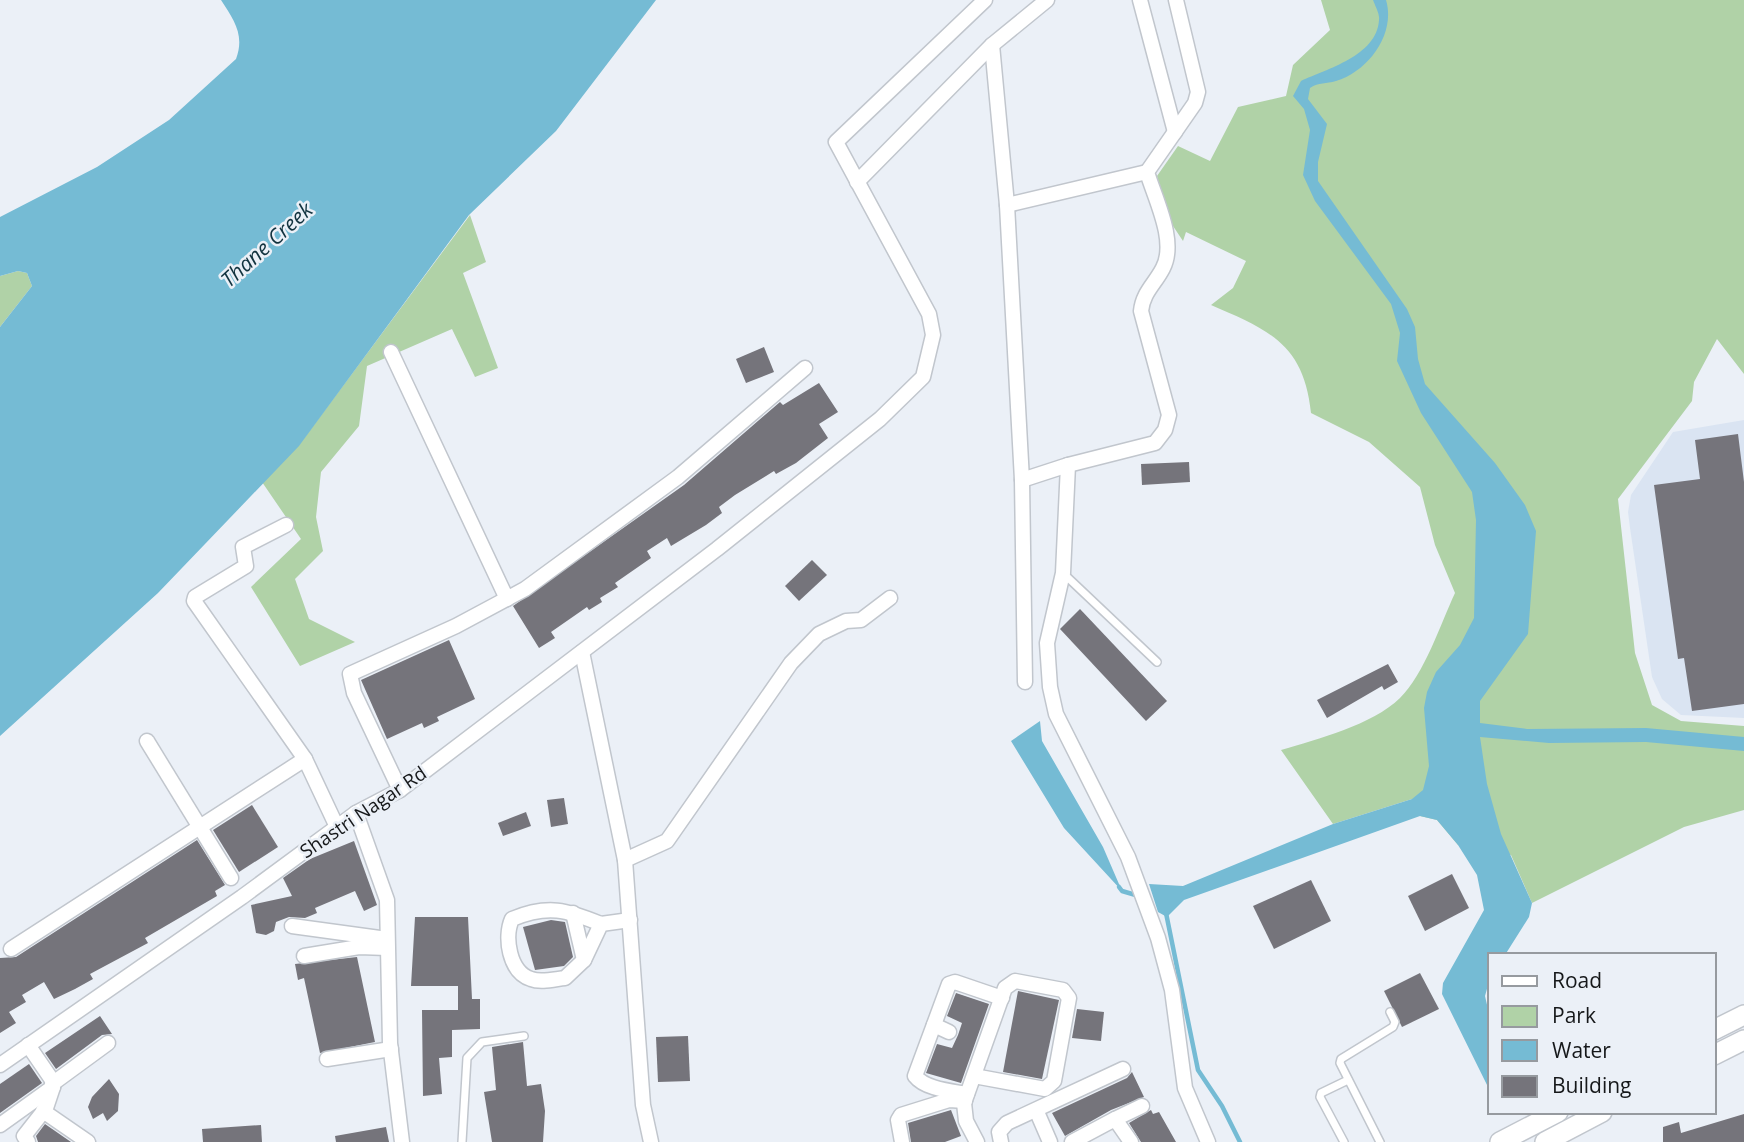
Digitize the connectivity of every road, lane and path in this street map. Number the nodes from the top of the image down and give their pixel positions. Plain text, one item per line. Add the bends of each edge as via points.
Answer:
1 (985, 0) edge
2 (1047, 0) edge
3 (1140, 0) edge
4 (1176, 0) edge
5 (992, 45) junction
6 (1175, 132) junction
7 (1147, 172) junction
8 (857, 182) junction
9 (1007, 205) junction
10 (391, 352) dead end
11 (805, 368) dead end
12 (1068, 465) junction
13 (1022, 480) junction
14 (286, 524) dead end
15 (1063, 573) junction
16 (890, 598) dead end
17 (507, 599) junction
18 (582, 652) junction
19 (1157, 662) dead end
20 (1025, 682) dead end
21 (147, 741) dead end
22 (305, 759) junction
23 (400, 790) junction
24 (356, 813) junction
25 (337, 827) junction
26 (202, 828) junction
27 (625, 860) junction
28 (231, 878) dead end
29 (573, 913) junction
30 (630, 920) junction
31 (601, 924) junction
32 (292, 926) dead end
33 (387, 944) junction
34 (11, 949) dead end
35 (304, 956) dead end
36 (584, 960) junction
37 (1002, 998) junction
38 (1390, 1012) dead end
39 (1744, 1015) edge
40 (934, 1025) junction
41 (1716, 1029) edge
42 (950, 1032) dead end
43 (524, 1036) dead end
44 (1744, 1040) edge
45 (108, 1043) dead end
46 (28, 1045) junction
47 (391, 1049) junction
48 (1716, 1054) edge
49 (327, 1059) dead end
50 (0, 1065) edge
51 (1123, 1069) dead end
52 (974, 1076) junction
53 (1348, 1080) junction
54 (52, 1085) junction
55 (966, 1097) junction
56 (1142, 1106) dead end
57 (43, 1111) junction
58 (1037, 1112) junction
59 (1596, 1114) edge
60 (1115, 1119) junction
61 (0, 1125) edge
62 (1561, 1125) edge
63 (28, 1142) edge
64 (88, 1142) edge
65 (402, 1142) edge
66 (462, 1142) edge
67 (651, 1142) edge
68 (902, 1142) edge
69 (977, 1142) edge
70 (1001, 1142) edge
71 (1050, 1142) edge
72 (1072, 1142) edge
73 (1131, 1142) edge
74 (1208, 1142) edge
75 (1344, 1142) edge
76 (1380, 1142) edge
77 (1500, 1142) edge
78 (1545, 1142) edge

1 - 8 street, Shastri Nagar Rd via 836,142
2 - 5 street
3 - 6 street
4 - 6 street via 1198,92
5 - 8 street
5 - 9 street
6 - 7 street
7 - 9 street
7 - 12 street via 1168,252 1164,267 1143,296 1141,311 1166,394 1166,430 1156,443
8 - 18 street, Shastri Nagar Rd via 929,314 933,335 923,377 880,419
9 - 13 street
10 - 17 street
11 - 17 street via 678,477
12 - 13 street
12 - 15 street
13 - 20 street
14 - 22 street via 243,547 246,566 194,601
15 - 19 lane
15 - 74 street via 1047,643 1056,713 1128,857 1158,938 1172,990 1185,1088
16 - 27 street via 861,620 846,621 819,634 791,663 667,841
17 - 23 street via 349,677
18 - 23 street, Shastri Nagar Rd
18 - 27 street
21 - 26 street
22 - 25 street
22 - 26 street
23 - 24 street, Shastri Nagar Rd
24 - 25 street, Shastri Nagar Rd
24 - 33 street via 387,900
25 - 46 street, Shastri Nagar Rd
26 - 28 street
26 - 34 street
27 - 30 street
29 - 31 street
29 - 36 street
29 - 36 street via 563,909 512,919 509,952 519,971 530,979 565,978
30 - 31 street
30 - 67 street via 643,1105
31 - 36 street
32 - 33 street
33 - 35 street
33 - 47 street
37 - 40 street via 955,982 949,985
37 - 52 street
37 - 52 street via 1005,988 1015,981 1063,990 1069,998 1054,1081 1045,1088
38 - 53 lane via 1393,1027 1341,1059
39 - 41 main road
40 - 42 street
40 - 55 street via 915,1076
43 - 66 lane via 482,1042 467,1058
44 - 48 main road
45 - 54 street
46 - 50 street, Shastri Nagar Rd
46 - 54 street
47 - 49 street
47 - 65 street
51 - 58 street
52 - 55 street
53 - 75 lane via 1320,1097
53 - 76 lane
54 - 57 street
54 - 61 street
55 - 68 street via 901,1115
55 - 69 street via 966,1121
56 - 60 street
57 - 63 street via 24,1136
57 - 64 street
58 - 70 street via 1007,1123 999,1132
58 - 71 street
59 - 62 main road
60 - 72 street
60 - 73 street
62 - 77 main road
62 - 78 main road

